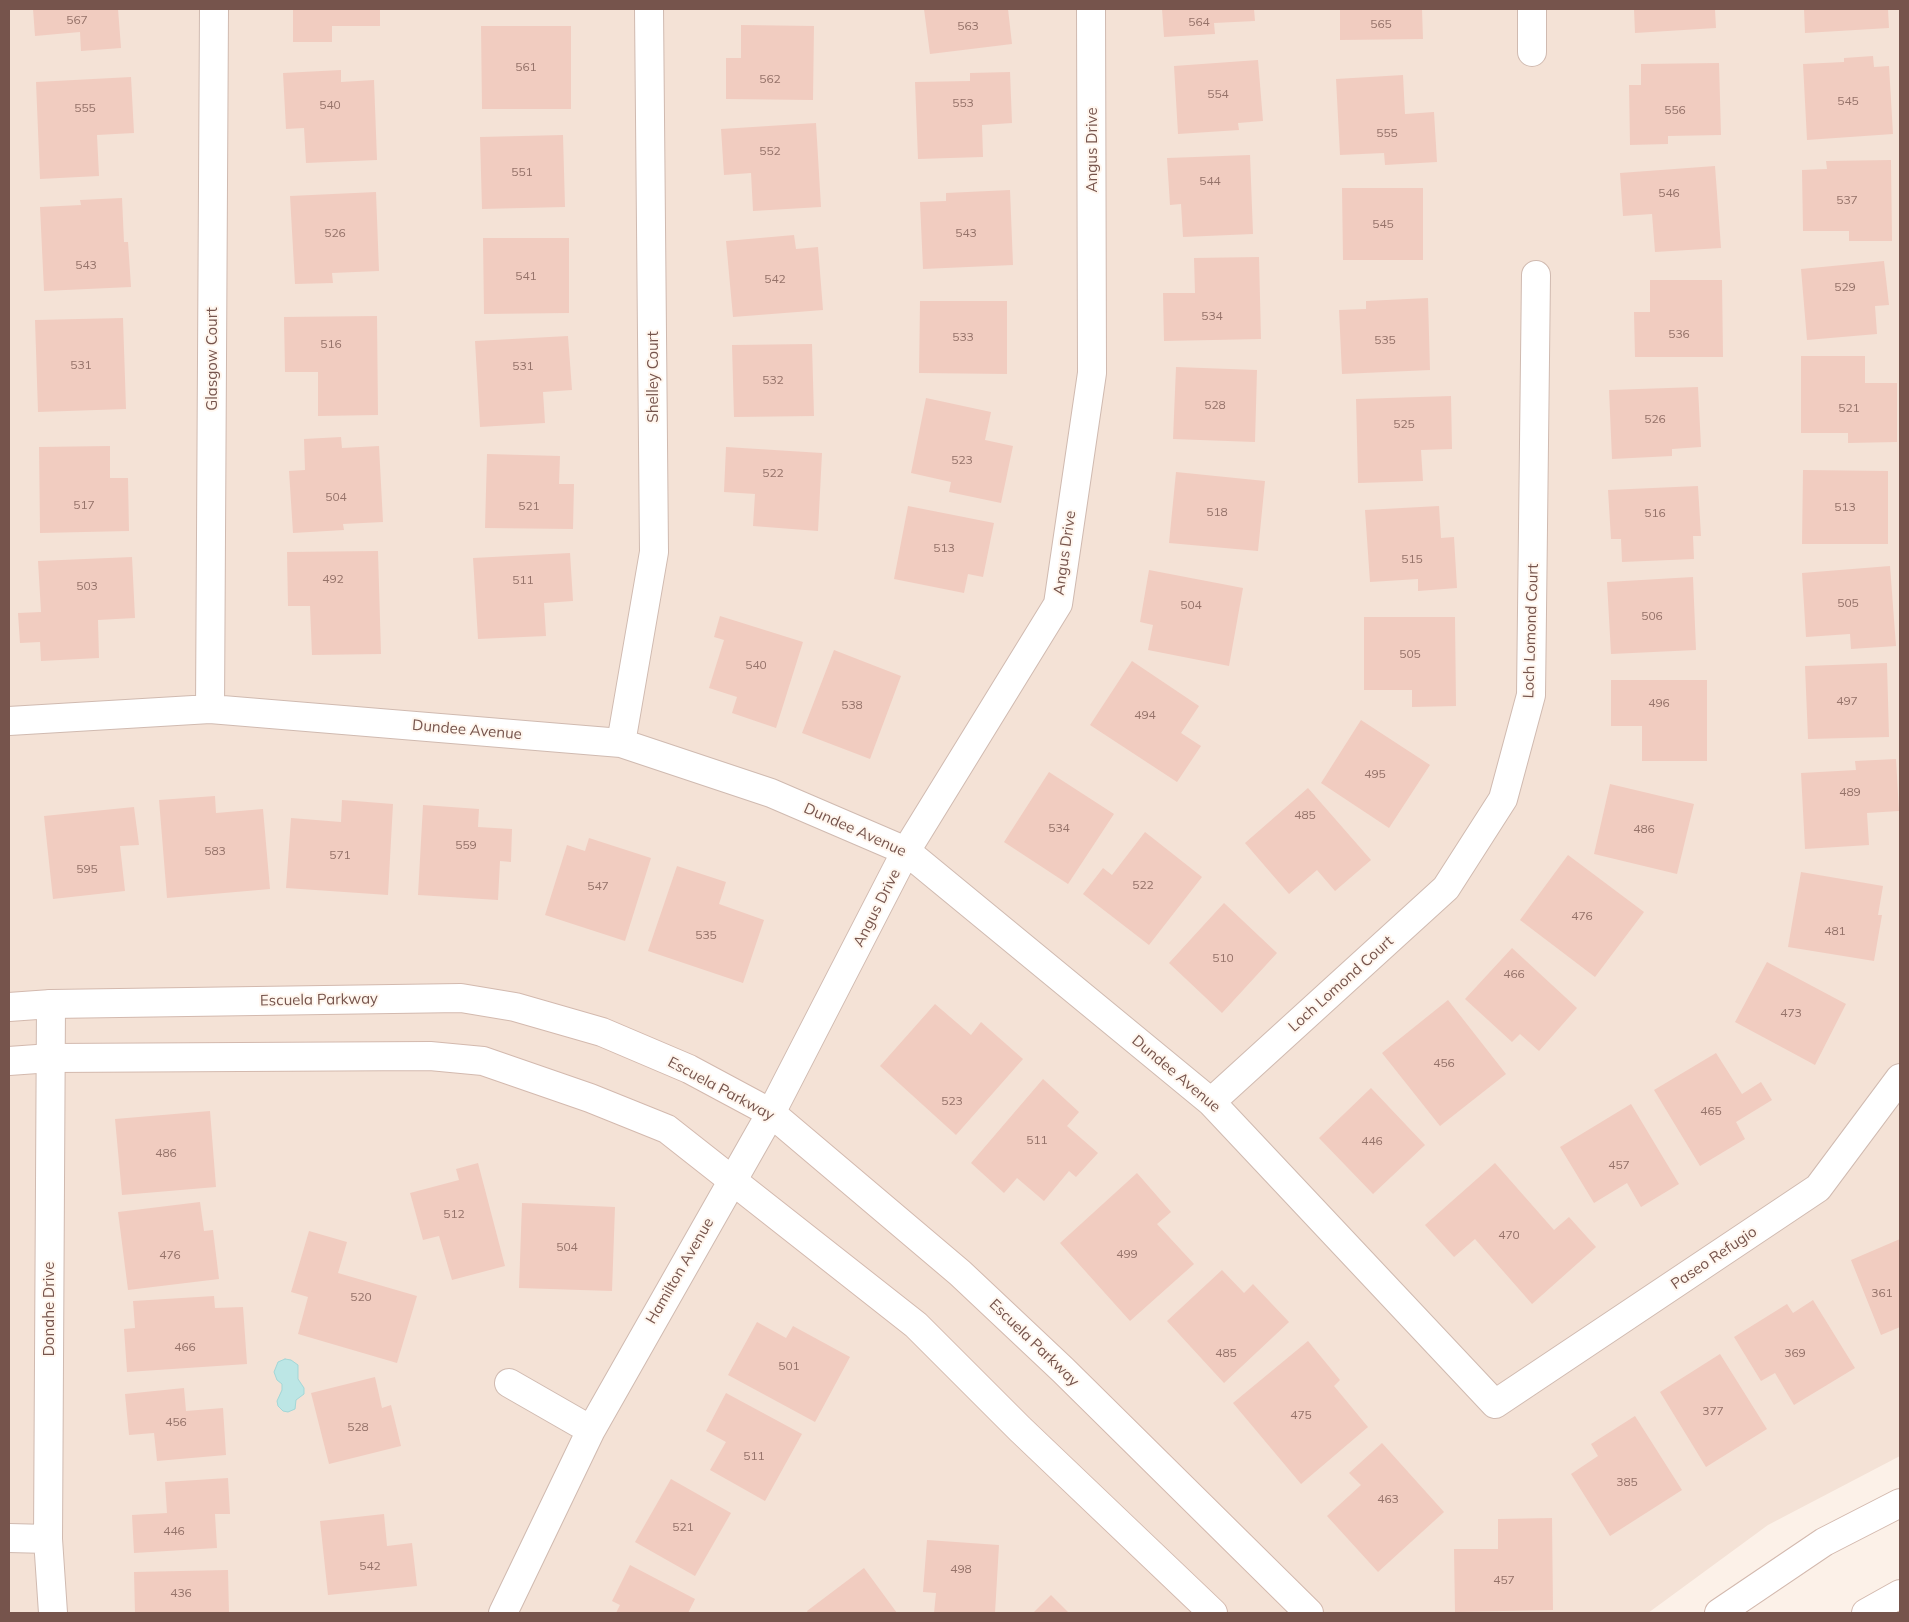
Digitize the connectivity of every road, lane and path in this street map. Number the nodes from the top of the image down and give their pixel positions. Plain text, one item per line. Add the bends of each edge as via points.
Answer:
1 (214, 9) edge
2 (649, 9) edge
3 (1091, 9) edge
4 (1532, 9) edge
5 (1532, 52) dead end
6 (1536, 275) dead end
7 (210, 709) junction
8 (9, 721) edge
9 (621, 743) junction
10 (906, 851) junction
11 (51, 1004) junction
12 (9, 1007) edge
13 (51, 1058) junction
14 (9, 1061) edge
15 (1900, 1078) edge
16 (1212, 1102) junction
17 (771, 1113) junction
18 (733, 1179) junction
19 (509, 1384) dead end
20 (1495, 1404) joint
21 (591, 1430) junction
22 (1900, 1503) edge
23 (9, 1538) edge
24 (48, 1539) junction
25 (1900, 1594) edge
26 (53, 1613) edge
27 (503, 1613) edge
28 (1213, 1613) edge
29 (1309, 1613) edge
30 (1719, 1613) edge
31 (1866, 1613) edge

1 - 7 street, Glasgow Court
2 - 9 street, Shelley Court via 654,552
3 - 10 street, Angus Drive via 1092,373 1058,604
4 - 5 street
6 - 16 street, Loch Lomond Court via 1531,695 1503,799 1446,888
7 - 8 street, Dundee Avenue
7 - 9 street, Dundee Avenue
9 - 10 street, Dundee Avenue via 771,792
10 - 16 street, Dundee Avenue
10 - 17 street, Angus Drive
11 - 12 street, Escuela Parkway
11 - 13 street, Donahe Drive
11 - 17 street, Escuela Parkway via 461,998 515,1007 602,1032 689,1069
13 - 14 street
13 - 18 street via 430,1056 483,1061 667,1129
13 - 24 street, Donahe Drive
15 - 20 street, Paseo Refugio via 1818,1188
16 - 20 street, Dundee Avenue
17 - 18 street, Hamilton Avenue
17 - 29 street, Escuela Parkway via 960,1273
18 - 21 street, Hamilton Avenue
18 - 28 street via 916,1325
19 - 21 street
21 - 27 street, Hamilton Avenue
22 - 30 street via 1824,1542
23 - 24 street
24 - 26 street, Donahe Drive
25 - 31 street

